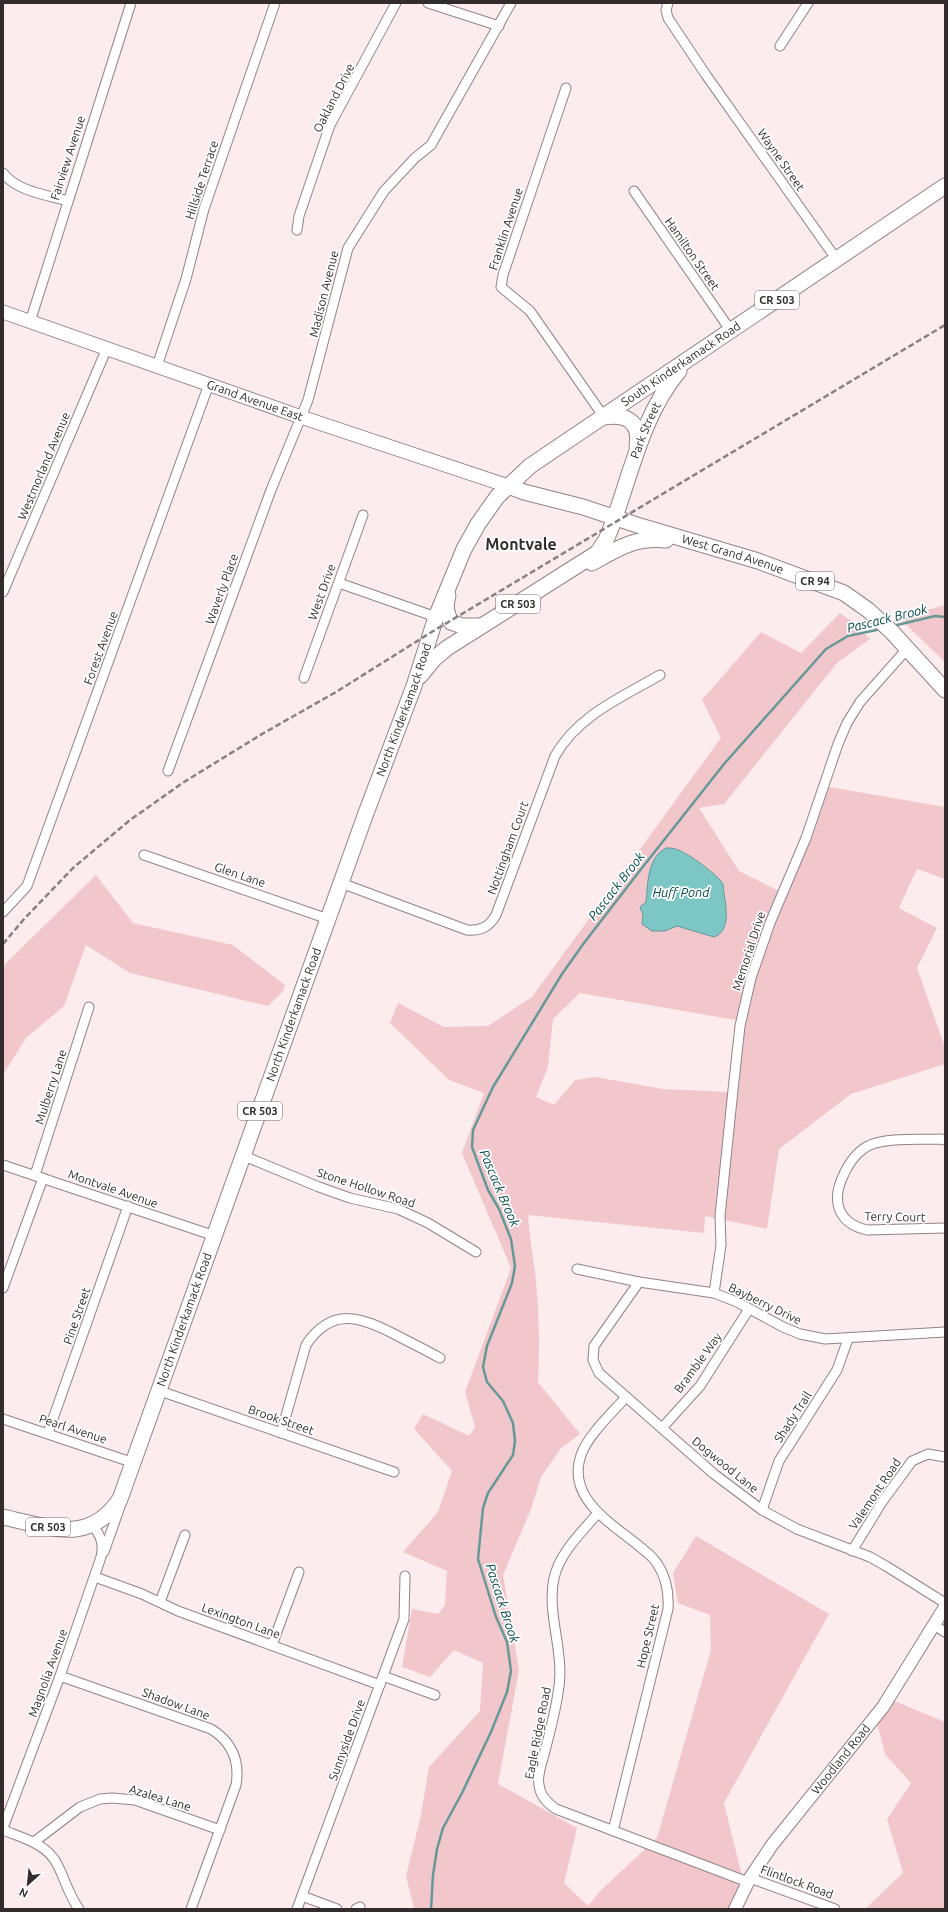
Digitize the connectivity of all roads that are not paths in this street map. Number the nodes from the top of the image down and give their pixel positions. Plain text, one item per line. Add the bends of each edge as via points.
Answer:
1 (131, 3) edge
2 (275, 3) edge
3 (396, 3) edge
4 (428, 3) edge
5 (668, 3) edge
6 (808, 3) edge
7 (510, 6) edge
8 (499, 26) junction
9 (780, 46) dead end
10 (566, 88) dead end
11 (3, 173) edge
12 (945, 186) edge
13 (634, 192) dead end
14 (68, 201) junction
15 (297, 230) dead end
16 (837, 260) junction
17 (3, 312) edge
18 (30, 322) junction
19 (731, 331) junction
20 (107, 348) junction
21 (696, 355) junction
22 (157, 366) junction
23 (209, 384) junction
24 (301, 417) junction
25 (604, 417) junction
26 (635, 458) junction
27 (508, 486) junction
28 (363, 515) dead end
29 (615, 517) junction
30 (685, 539) junction
31 (576, 567) junction
32 (455, 570) junction
33 (339, 583) junction
34 (3, 592) edge
35 (436, 617) junction
36 (451, 622) junction
37 (481, 626) junction
38 (907, 649) junction
39 (660, 675) dead end
40 (304, 678) dead end
41 (414, 686) junction
42 (945, 690) edge
43 (168, 771) dead end
44 (144, 854) dead end
45 (341, 883) junction
46 (3, 912) edge
47 (328, 919) junction
48 (89, 1007) dead end
49 (945, 1140) edge
50 (244, 1156) junction
51 (3, 1165) edge
52 (39, 1177) junction
53 (128, 1206) junction
54 (945, 1228) edge
55 (215, 1236) junction
56 (476, 1252) dead end
57 (577, 1269) dead end
58 (639, 1282) junction
59 (3, 1288) edge
60 (714, 1293) junction
61 (749, 1309) junction
62 (945, 1332) edge
63 (848, 1339) junction
64 (440, 1358) dead end
65 (160, 1391) junction
66 (626, 1397) junction
67 (3, 1420) edge
68 (662, 1428) junction
69 (48, 1433) junction
70 (281, 1433) junction
71 (945, 1457) edge
72 (134, 1463) junction
73 (394, 1472) dead end
74 (124, 1490) junction
75 (762, 1510) junction
76 (598, 1513) junction
77 (3, 1516) edge
78 (93, 1526) junction
79 (185, 1535) dead end
80 (852, 1551) junction
81 (98, 1568) junction
82 (298, 1572) dead end
83 (405, 1576) dead end
84 (95, 1577) junction
85 (160, 1602) junction
86 (945, 1603) edge
87 (945, 1607) edge
88 (934, 1625) junction
89 (945, 1632) edge
90 (272, 1646) junction
91 (60, 1676) junction
92 (382, 1681) junction
93 (435, 1696) dead end
94 (3, 1829) edge
95 (220, 1830) junction
96 (613, 1831) junction
97 (34, 1842) junction
98 (749, 1880) junction
99 (302, 1896) junction
100 (80, 1909) edge
101 (191, 1909) edge
102 (297, 1909) edge
103 (337, 1909) edge
104 (735, 1909) edge
105 (835, 1909) edge

1 - 14 street, Fairview Avenue
2 - 22 street, Hillside Terrace via 204,209 186,279
3 - 15 street, Oakland Drive via 330,125 299,216
4 - 8 street
5 - 16 street, Wayne Street via 668,18
6 - 9 street
7 - 8 street, Madison Avenue
8 - 24 street, Madison Avenue via 431,145 384,191 348,248 308,400
10 - 25 street, Franklin Avenue via 501,287 530,311
11 - 14 street via 7,179 23,188
12 - 16 main road, South Kinderkamack Road / CR 503
13 - 19 street, Hamilton Street
14 - 18 street, Fairview Avenue
16 - 19 main road, South Kinderkamack Road / CR 503
17 - 18 main road, Grand Avenue East / CR 94
18 - 20 main road, Grand Avenue East / CR 94
19 - 21 main road, South Kinderkamack Road / CR 503
20 - 22 main road, Grand Avenue East / CR 94
20 - 34 street, Westmorland Avenue
21 - 25 main road, South Kinderkamack Road / CR 503
21 - 26 main road, Park Street / CR 503 via 680,370 662,395 652,412
22 - 23 main road, Grand Avenue East / CR 94
23 - 24 main road, Grand Avenue East / CR 94
23 - 46 street, Forest Avenue via 27,886
24 - 27 main road, Grand Avenue East / CR 94
24 - 43 street, Waverly Place via 271,490
25 - 26 main road via 618,415 629,419 636,428 638,440
25 - 27 main road, South Kinderkamack Road / CR 503 via 530,466
26 - 29 main road, Park Street / CR 503
27 - 29 main road, West Grand Avenue / CR 94
27 - 32 main road, North Kinderkamack Road / CR 503 via 481,519
28 - 33 street, West Drive
29 - 30 main road, West Grand Avenue / CR 94
29 - 31 main road, CR 503 via 598,553
30 - 31 main road via 636,541 589,565
30 - 38 main road, West Grand Avenue / CR 94 via 758,561 844,593 868,610
31 - 37 main road, CR 503
32 - 35 main road, North Kinderkamack Road / CR 503
32 - 36 main road via 446,604
33 - 35 street
33 - 40 street, West Drive
35 - 36 main road
35 - 41 main road, North Kinderkamack Road / CR 503
36 - 37 main road via 462,626
37 - 41 main road, CR 503 via 434,659
38 - 42 main road, West Grand Avenue / CR 94
38 - 60 street, Memorial Drive via 860,702 846,723 806,838 760,949 744,1006 733,1090 720,1216 721,1245
39 - 45 street, Nottingham Court via 588,717 561,745 496,915 481,930 467,930
41 - 45 main road, North Kinderkamack Road / CR 503
44 - 47 street, Glen Lane
45 - 47 main road, North Kinderkamack Road / CR 503
47 - 50 main road, North Kinderkamack Road / CR 503
48 - 52 street, Mulberry Lane
49 - 54 street, Terry Court via 884,1141 870,1145 849,1163 836,1196 840,1212 858,1228
50 - 55 main road, North Kinderkamack Road / CR 503
50 - 56 street, Stone Hollow Road via 319,1188 404,1212 428,1223
51 - 52 street, Montvale Avenue
52 - 53 street, Montvale Avenue
52 - 59 street, Mulberry Lane
53 - 55 street, Montvale Avenue
53 - 69 street, Pine Street
55 - 65 main road, North Kinderkamack Road / CR 503
57 - 58 street, Bayberry Drive
58 - 60 street, Bayberry Drive
58 - 66 street, Dogwood Lane via 598,1339 593,1353 599,1374
60 - 61 street, Bayberry Drive
61 - 63 street, Bayberry Drive via 800,1334 825,1339
61 - 68 street, Bramble Way via 700,1386
62 - 63 street, Bayberry Drive
63 - 75 street, Shady Trail via 837,1370 779,1461
64 - 70 street via 361,1319 337,1319 312,1336 304,1350
65 - 70 street, Brook Street
65 - 72 main road, North Kinderkamack Road / CR 503
66 - 68 street, Dogwood Lane
66 - 76 street, Hope Street via 590,1440 581,1455 578,1471 580,1486
67 - 69 street, Pearl Avenue
68 - 75 street, Dogwood Lane via 735,1491
69 - 72 street, Pearl Avenue
70 - 73 street, Brook Street
71 - 80 street, Valemont Road via 928,1454 912,1461 882,1502
72 - 74 main road, North Kinderkamack Road / CR 503
74 - 78 main road, North Kinderkamack Road / CR 503 via 115,1507
74 - 81 street via 116,1523
75 - 80 street, Dogwood Lane via 796,1529
76 - 96 street, Hope Street via 653,1558 664,1576 669,1597
76 - 96 street, Eagle Ridge Road via 564,1554 554,1577 552,1599 560,1660 559,1692 539,1785 544,1799 556,1809
77 - 78 main road, North Kinderkamack Road / CR 503 via 63,1530
78 - 81 street, Magnolia Avenue via 102,1543
79 - 85 street
80 - 86 street, Dogwood Lane via 886,1566
81 - 84 street, Magnolia Avenue
82 - 90 street
83 - 92 street, Sunnyside Drive via 404,1619
84 - 85 street, Lexington Lane
84 - 91 street, Magnolia Avenue
85 - 90 street, Lexington Lane
87 - 88 street, Woodland Road
88 - 89 street
88 - 98 street, Woodland Road via 883,1707 772,1845
90 - 92 street, Lexington Lane
91 - 94 street, Magnolia Avenue
91 - 95 street, Shadow Lane via 211,1729 226,1741 235,1756 238,1775
92 - 93 street, Lexington Lane
92 - 99 street, Sunnyside Drive
94 - 97 street
95 - 97 street, Azalea Lane via 135,1800 112,1798 100,1799 80,1807
95 - 101 street, Shadow Lane
96 - 98 street, Eagle Ridge Road
97 - 100 street via 50,1854
98 - 104 street, Woodland Road
98 - 105 street, Flintlock Road
99 - 102 street, Sunnyside Drive
99 - 103 street

